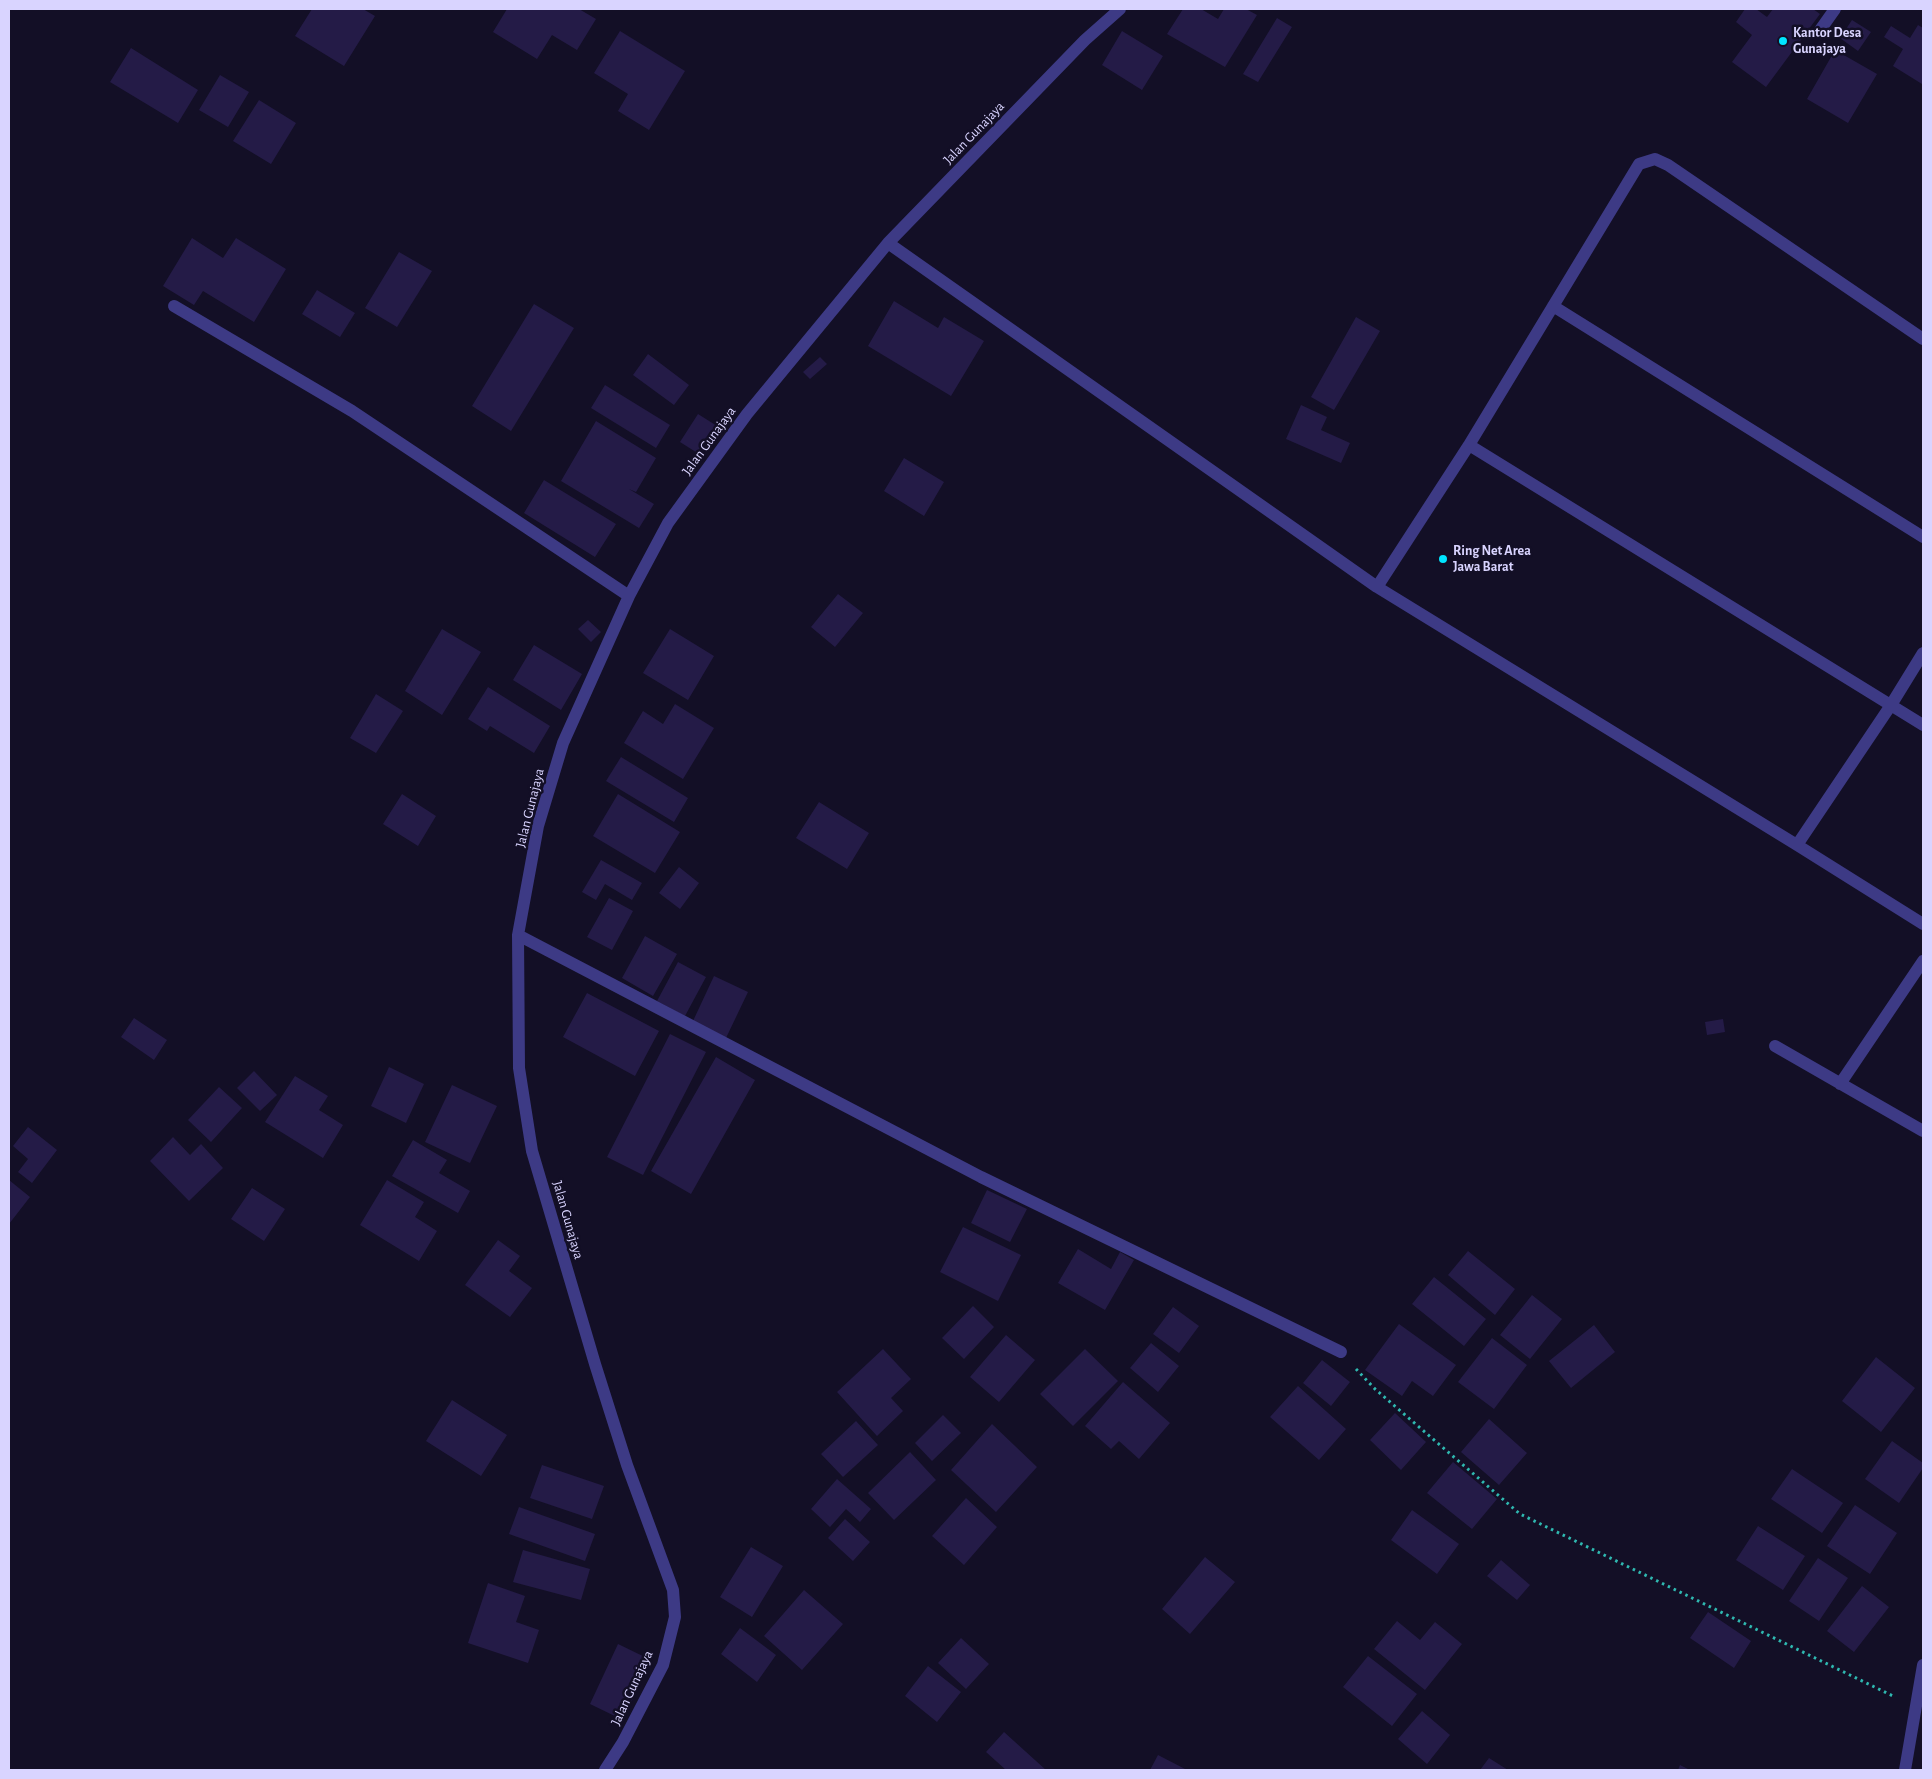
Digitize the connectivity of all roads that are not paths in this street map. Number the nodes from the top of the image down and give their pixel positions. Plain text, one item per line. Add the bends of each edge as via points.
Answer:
1 (1120, 9) edge
2 (1835, 9) edge
3 (1818, 33) dead end
4 (888, 243) junction
5 (174, 306) dead end
6 (1553, 306) junction
7 (1923, 339) edge
8 (1470, 445) junction
9 (1923, 537) edge
10 (1377, 587) junction
11 (629, 596) junction
12 (1923, 653) edge
13 (1891, 705) junction
14 (1923, 725) edge
15 (1798, 845) junction
16 (1923, 924) edge
17 (518, 936) junction
18 (1923, 961) edge
19 (1775, 1046) dead end
20 (1840, 1084) junction
21 (1923, 1131) edge
22 (1341, 1352) road end
23 (1923, 1665) edge
24 (605, 1770) edge
25 (1905, 1770) edge

1 - 4 street, Jalan Gunajaya via 1078,47
2 - 3 street
4 - 10 street
4 - 11 street, Jalan Gunajaya via 747,414 668,523
5 - 11 street via 352,411
6 - 7 street via 1639,164 1655,159
6 - 8 street
6 - 9 street
8 - 10 street
8 - 13 street
10 - 15 street
11 - 17 street, Jalan Gunajaya via 562,744 538,826
12 - 13 street
13 - 14 street
13 - 15 street
15 - 16 street
17 - 22 street via 981,1177
17 - 24 street, Jalan Gunajaya via 519,1068 532,1150 627,1465 673,1590 675,1617 663,1665
18 - 20 street
19 - 20 street
20 - 21 street
23 - 25 street

